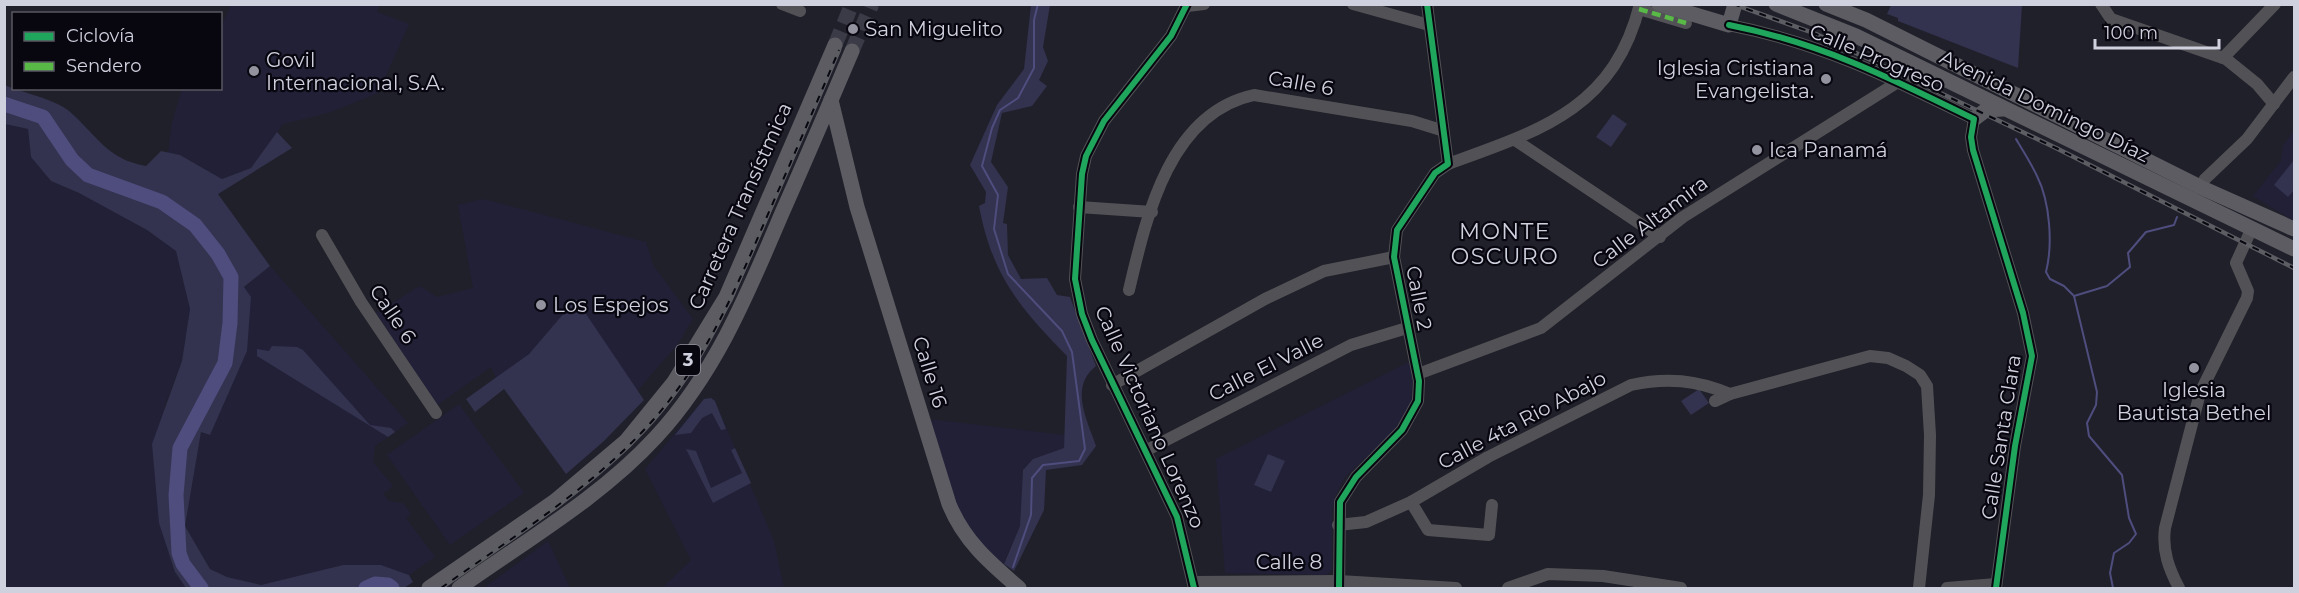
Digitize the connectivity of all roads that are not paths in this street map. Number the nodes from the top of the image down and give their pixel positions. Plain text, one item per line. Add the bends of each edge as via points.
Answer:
1 (782, 4) edge
2 (1204, 4) edge
3 (1353, 4) edge
4 (1427, 4) edge
5 (1659, 4) edge
6 (1776, 4) edge
7 (1826, 4) edge
8 (2101, 4) edge
9 (2275, 4) edge
10 (1187, 5) edge
11 (1735, 5) edge
12 (1639, 7) edge
13 (800, 11) dead end
14 (1686, 23) dead end
15 (1430, 25) junction
16 (1729, 26) junction
17 (835, 45) tunnel mouth
18 (852, 51) tunnel mouth
19 (2223, 58) junction
20 (2295, 77) edge
21 (1898, 82) junction
22 (831, 100) junction
23 (2274, 104) junction
24 (2011, 111) junction
25 (1974, 119) junction
26 (1442, 130) junction
27 (814, 138) junction
28 (1515, 140) junction
29 (841, 146) junction
30 (1448, 164) junction
31 (2200, 187) junction
32 (1079, 207) junction
33 (1152, 212) junction
34 (2295, 229) edge
35 (2251, 230) junction
36 (322, 235) dead end
37 (1660, 237) junction
38 (2295, 249) edge
39 (1394, 257) junction
40 (1129, 290) dead end
41 (1407, 328) junction
42 (1418, 374) junction
43 (1112, 386) junction
44 (1730, 394) junction
45 (1715, 401) dead end
46 (436, 413) dead end
47 (1147, 450) junction
48 (1411, 502) junction
49 (1492, 506) dead end
50 (1338, 525) junction
51 (1194, 585) edge
52 (1339, 585) edge
53 (1996, 586) edge
54 (429, 588) edge
55 (459, 588) edge
56 (1019, 588) edge
57 (1456, 588) edge
58 (1509, 588) edge
59 (1681, 588) edge
60 (1918, 588) edge
61 (1947, 588) edge
62 (2179, 588) edge

1 - 13 street
2 - 10 street
3 - 15 street
4 - 15 street
5 - 16 main road
6 - 24 main road, Avenida Domingo Díaz via 1856,36
7 - 31 main road, Avenida Domingo Díaz via 1866,20
8 - 19 street via 2111,19
9 - 19 street
10 - 32 street, Calle Victoriano Lorenzo via 1171,36 1091,143 1082,174
11 - 16 main road
12 - 14 street
12 - 28 street via 1624,52 1610,74 1565,114
15 - 26 street
16 - 21 street, Calle Progreso via 1800,41
17 - 54 main road, Carretera Transístmica / 3 via 726,297 674,382 626,441 555,501
18 - 22 main road, Carretera Transístmica / 3
19 - 23 street via 2257,84
20 - 23 street
21 - 25 street, Calle Progreso
21 - 37 street, Calle Altamira via 1712,198
22 - 27 main road, Carretera Transístmica / 3
22 - 29 main road, Calle 16
23 - 31 street via 2247,139
24 - 25 main road via 1986,110
24 - 35 main road, Avenida Domingo Díaz
25 - 53 street, Calle Santa Clara via 1973,150 2023,313 2032,357
26 - 30 street
26 - 33 street, Calle 6 via 1412,121 1254,95 1236,98 1220,106 1180,145 1166,169
27 - 29 main road via 828,134
27 - 55 main road, Carretera Transístmica / 3 via 747,298 715,358 680,409 642,451 587,497
28 - 30 street
28 - 37 street
29 - 56 main road, Calle 16 via 949,504 962,532
30 - 39 street, Calle 2 via 1435,173 1402,219 1394,242
31 - 34 main road, Avenida Domingo Díaz
32 - 33 street
32 - 43 street, Calle Victoriano Lorenzo via 1074,279 1077,297
33 - 40 street, Calle 6
35 - 38 main road, Avenida Domingo Díaz
35 - 62 street via 2236,262 2248,291 2247,298 2200,393 2165,528 2163,542 2169,568
36 - 46 street, Calle 6 via 361,302
37 - 42 street, Calle Altamira via 1541,328
39 - 41 street, Calle 2
39 - 43 street via 1324,271 1265,299
41 - 42 street, Calle 2
41 - 47 street, Calle El Valle via 1351,345
42 - 50 street, Calle 2 via 1419,391 1413,413 1395,439 1351,483 1340,502
43 - 47 street, Calle Victoriano Lorenzo
44 - 45 street
44 - 48 street, Calle 4ta Rio Abajo via 1697,382 1678,380 1631,385
44 - 60 street via 1870,357 1888,358 1920,375 1927,386 1930,435 1929,495
47 - 51 street, Calle Victoriano Lorenzo via 1178,517
48 - 49 street via 1428,530 1489,535
48 - 50 street, Calle 4ta Rio Abajo via 1366,522
50 - 52 street, Calle 2
51 - 52 street, Calle 8
52 - 57 street, Calle 8
53 - 61 street
58 - 59 street via 1548,574 1603,576

